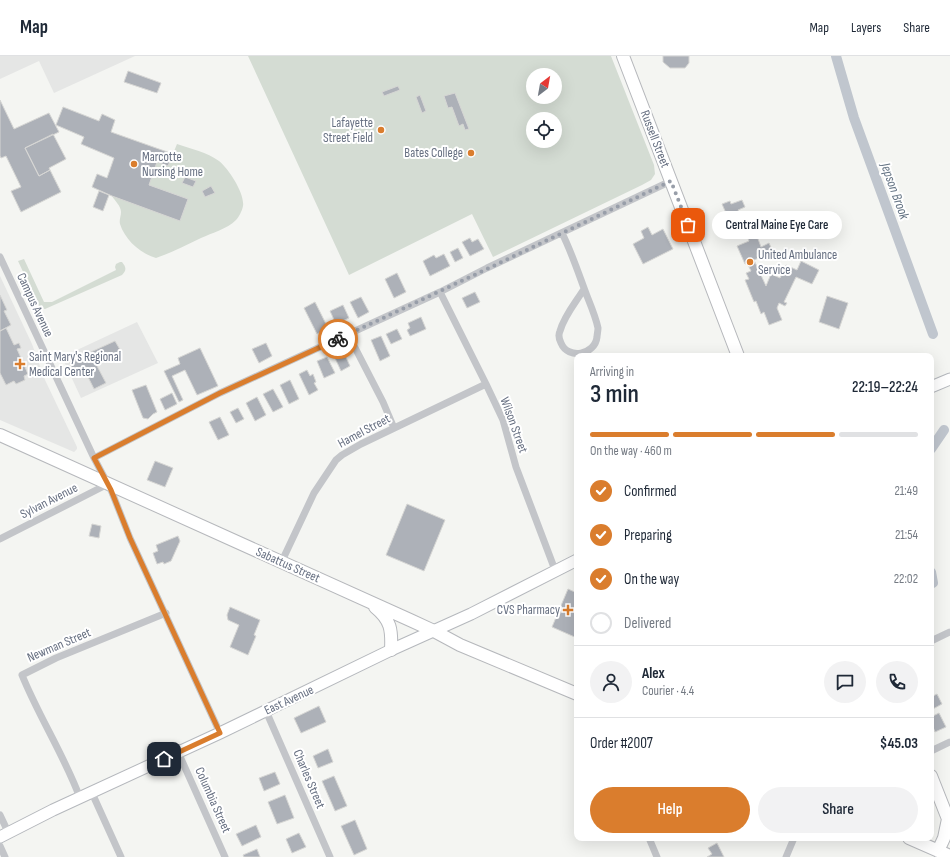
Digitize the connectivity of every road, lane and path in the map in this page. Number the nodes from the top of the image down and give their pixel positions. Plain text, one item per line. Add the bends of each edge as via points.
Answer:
1 (623, 56) edge
2 (671, 181) junction
3 (562, 233) junction
4 (0, 257) edge
5 (584, 289) junction
6 (440, 292) junction
7 (348, 334) junction
8 (737, 353) edge
9 (950, 379) edge
10 (486, 384) junction
11 (934, 386) edge
12 (394, 428) junction
13 (0, 435) edge
14 (94, 458) junction
15 (108, 484) junction
16 (0, 539) edge
17 (574, 561) edge
18 (282, 562) junction
19 (555, 570) junction
20 (368, 601) junction
21 (166, 613) junction
22 (434, 631) junction
23 (950, 632) edge
24 (934, 640) edge
25 (391, 650) junction
26 (574, 693) edge
27 (266, 711) junction
28 (220, 733) junction
29 (950, 742) edge
30 (934, 750) edge
31 (178, 752) junction
32 (934, 784) edge
33 (92, 792) junction
34 (80, 798) junction
35 (0, 815) edge
36 (4, 834) edge
37 (650, 841) edge
38 (793, 841) edge
39 (914, 841) edge
40 (0, 846) edge
41 (936, 854) edge
42 (950, 856) edge
43 (5, 857) edge
44 (121, 857) edge
45 (225, 857) edge
46 (330, 857) edge
47 (657, 857) edge
48 (786, 857) edge

1 - 2 main road, Russell Street
2 - 3 street
2 - 8 main road, Russell Street
3 - 5 street
3 - 6 street
4 - 14 street, Campus Avenue
5 - 5 street via 560,331 559,336 566,352 580,353 590,349 597,339 598,328
6 - 7 street
6 - 10 street, Wilson Street
7 - 12 street
7 - 14 street via 220,393
9 - 11 main road
10 - 12 street, Hamel Street
10 - 19 street, Wilson Street via 502,420 516,467
12 - 18 street, Hamel Street via 336,460 314,493
13 - 15 main road, Sabattus Street
14 - 15 street, Campus Avenue
15 - 16 street, Sylvan Avenue
15 - 18 main road, Sabattus Street
15 - 21 street, Campus Avenue via 130,538
17 - 19 main road, East Avenue
18 - 20 main road, Sabattus Street
19 - 22 main road, East Avenue
20 - 22 main road, Sabattus Street
20 - 25 main road via 388,620
21 - 28 street, Campus Avenue
21 - 34 street, Newman Street via 56,658 22,675
22 - 25 main road, East Avenue
22 - 26 main road, Sabattus Street via 460,645
23 - 24 street
25 - 27 main road, East Avenue
27 - 28 main road, East Avenue
27 - 46 street, Charles Street
28 - 31 main road, East Avenue
29 - 30 street
31 - 33 main road, East Avenue
31 - 45 street, Columbia Street
32 - 41 main road via 948,819 944,838
33 - 34 main road, East Avenue
33 - 44 street
34 - 36 main road, East Avenue
35 - 36 street
37 - 47 street
38 - 48 street
39 - 41 main road
40 - 43 street
41 - 42 main road

